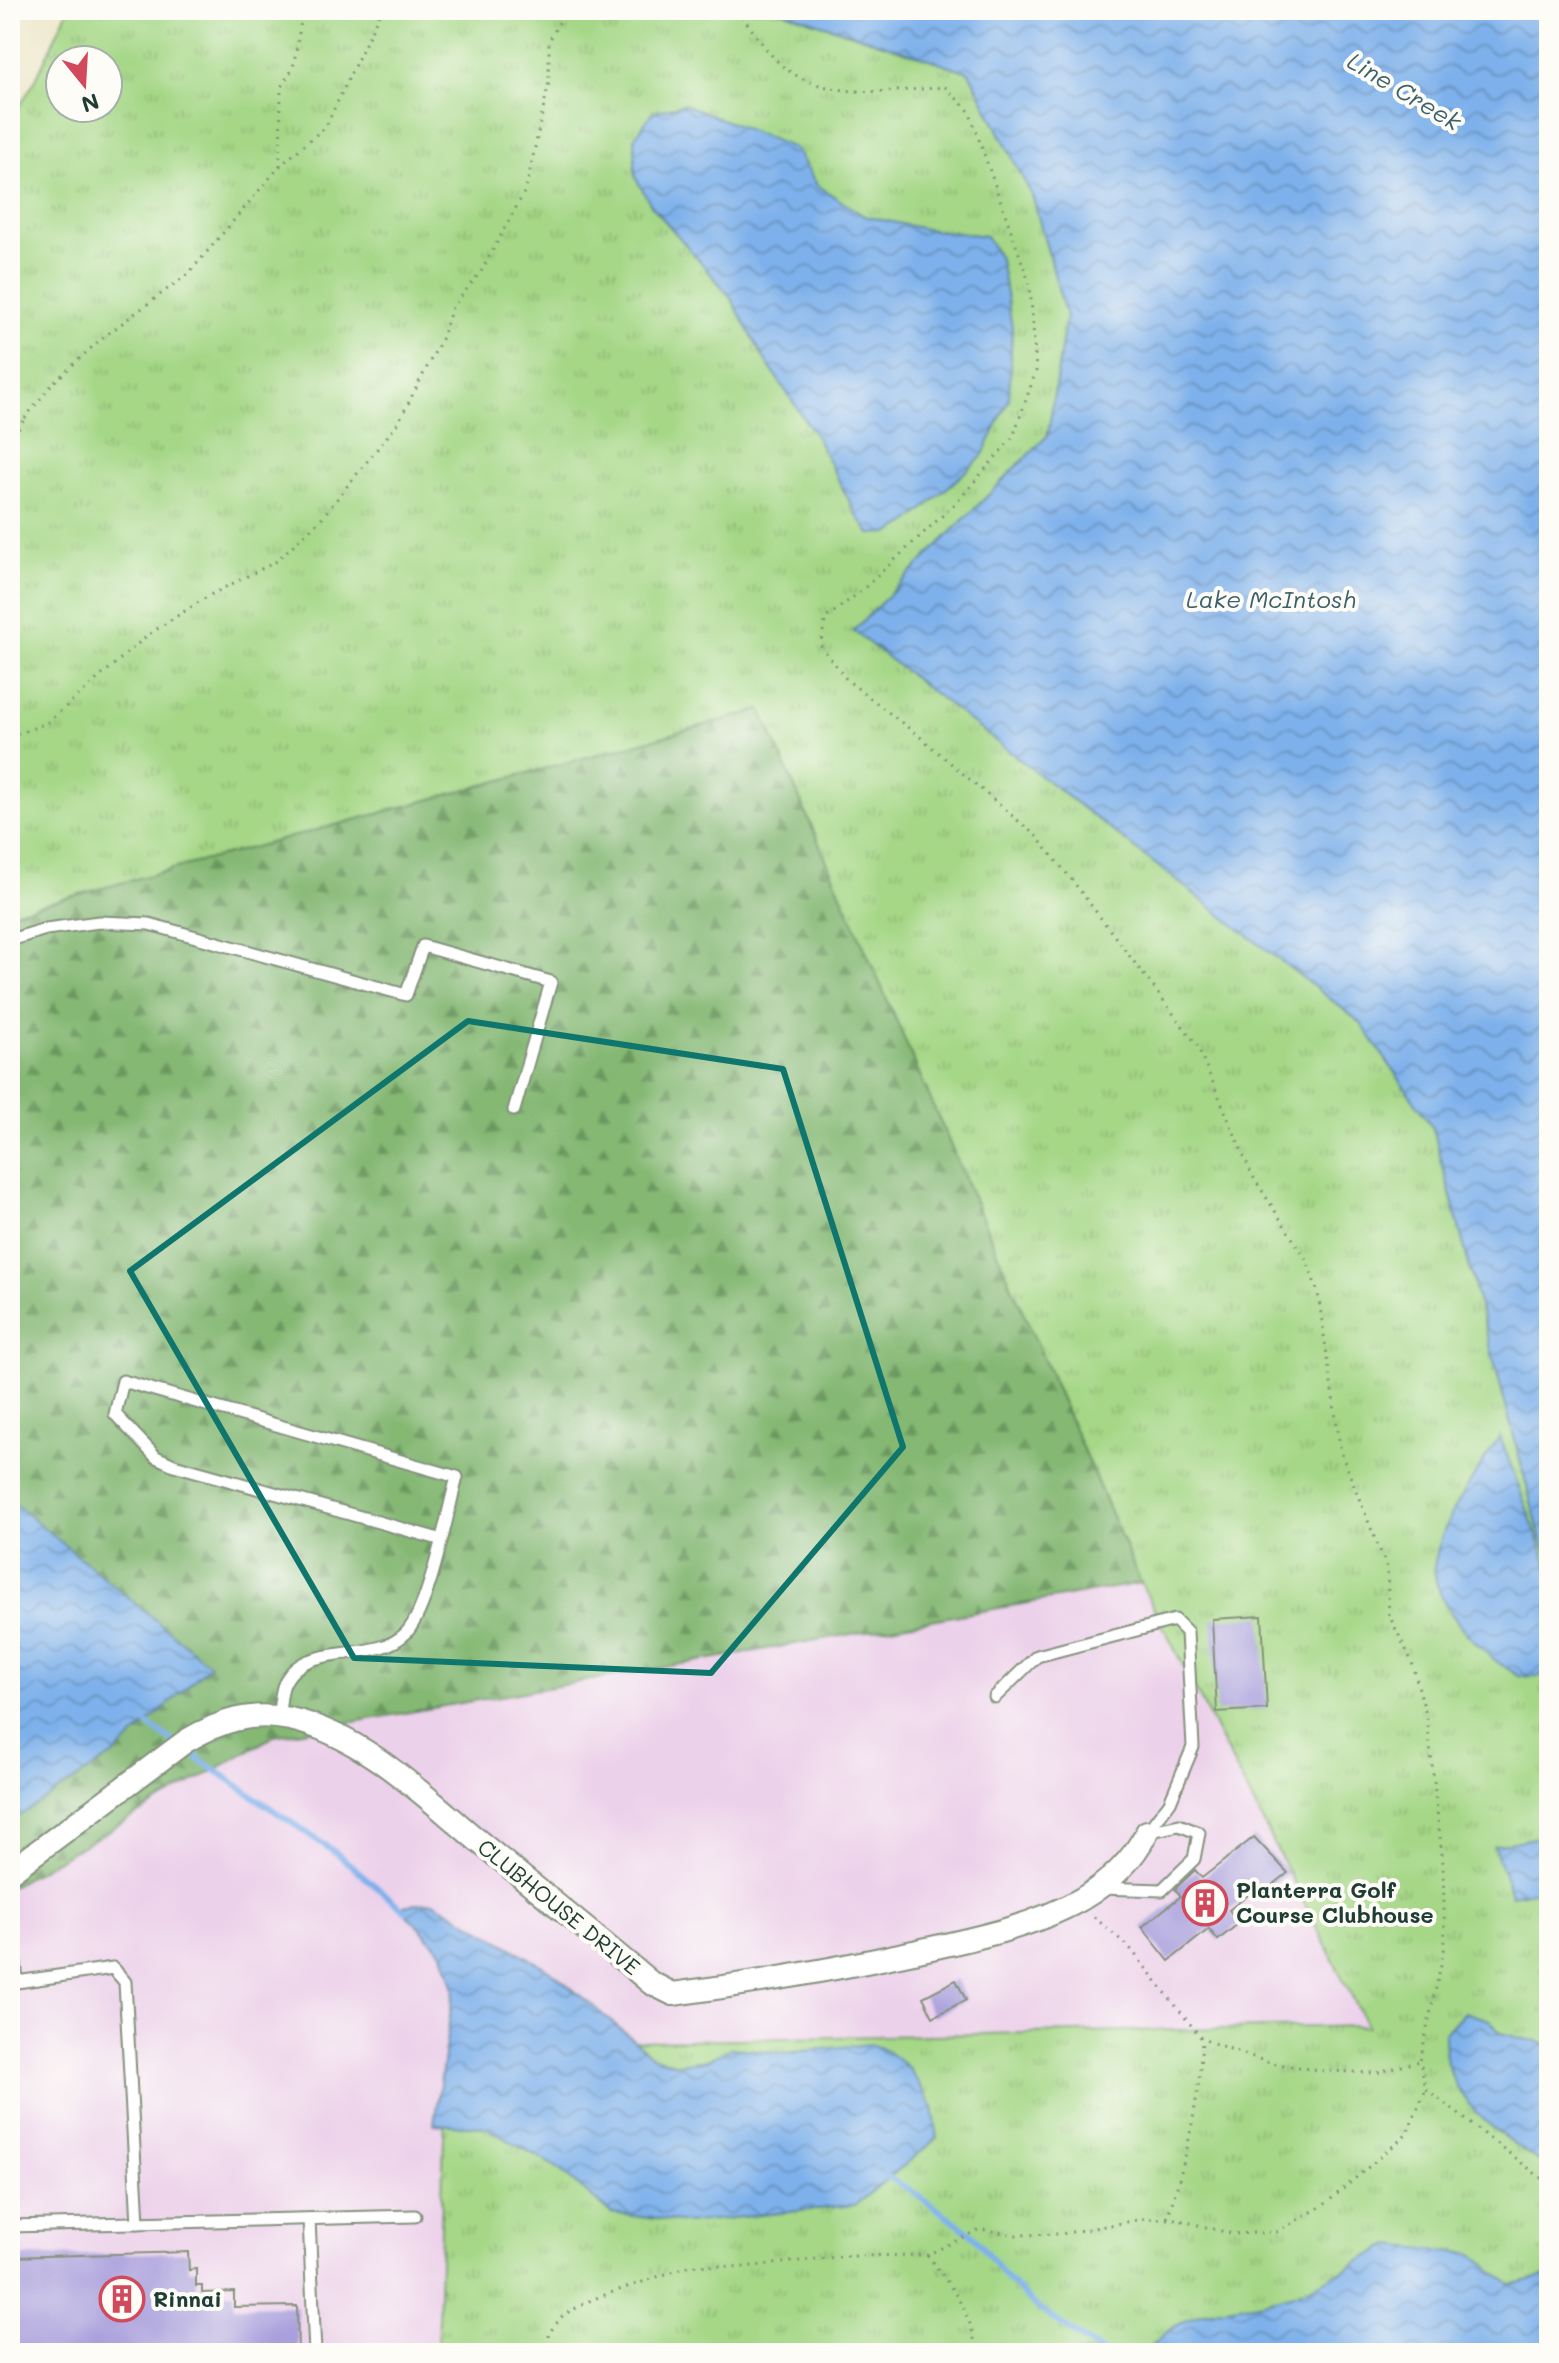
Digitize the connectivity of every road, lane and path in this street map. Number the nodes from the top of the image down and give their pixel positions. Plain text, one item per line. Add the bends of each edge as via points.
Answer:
1 (303, 10) edge
2 (381, 10) edge
3 (566, 10) edge
4 (737, 10) edge
5 (280, 166) junction
6 (25, 418) junction
7 (10, 425) edge
8 (10, 443) edge
9 (10, 737) edge
10 (10, 940) edge
11 (514, 1110) dead end
12 (439, 1539) junction
13 (995, 1697) dead end
14 (278, 1718) junction
15 (1147, 1832) junction
16 (10, 1872) edge
17 (1098, 1888) junction
18 (1079, 1901) junction
19 (10, 1911) edge
20 (14, 1982) edge
21 (1202, 2039) junction
22 (1420, 2061) junction
23 (1426, 2089) junction
24 (1549, 2184) edge
25 (415, 2216) dead end
26 (1167, 2218) junction
27 (309, 2219) junction
28 (138, 2223) junction
29 (10, 2226) edge
30 (927, 2255) junction
31 (315, 2353) edge
32 (550, 2353) edge
33 (976, 2353) edge

1 - 5 path via 293,68 281,87
2 - 5 path via 326,126
3 - 9 path via 549,41 549,82 526,189 482,270 452,308 398,423 320,520 275,562 149,634 47,723
4 - 22 path via 785,68 836,90 945,87 969,111 1030,285 1036,371 1013,437 957,502 826,618 820,645 847,680 1036,836 1072,880 1197,1045 1252,1175 1307,1261 1318,1293 1341,1453 1387,1568 1389,1615 1412,1662 1436,1781 1445,1946
5 - 6 path via 189,273 101,339 53,383
6 - 7 path
6 - 8 path
10 - 11 lane via 99,922 149,924 406,995 423,946 551,982
12 - 12 lane via 457,1477 123,1381 115,1414 156,1457
12 - 14 lane via 419,1614 405,1635 384,1646 306,1661 283,1688
13 - 15 lane via 1037,1656 1175,1620 1187,1632 1193,1747 1170,1802
14 - 16 street, CLUBHOUSE DRIVE via 244,1716 186,1741
14 - 18 street, CLUBHOUSE DRIVE via 342,1737 379,1762 651,1983 673,1994 830,1970 941,1946
15 - 17 street, CLUBHOUSE DRIVE via 1136,1855
15 - 17 lane via 1179,1825 1199,1833 1194,1859 1162,1890
17 - 18 street, CLUBHOUSE DRIVE
18 - 21 path via 1130,1948
19 - 20 lane
20 - 28 lane via 113,1968 125,1982
21 - 22 path via 1270,2063 1326,2071 1377,2073
21 - 26 path via 1188,2143
22 - 23 path
23 - 24 path
23 - 26 path via 1406,2135 1324,2205 1276,2232 1233,2234
25 - 27 lane
26 - 30 path via 1061,2234 980,2229
27 - 28 lane
27 - 31 lane
28 - 29 lane
30 - 32 path via 846,2256 744,2267 692,2265 593,2299 563,2315 549,2333
30 - 33 path via 957,2294 974,2331

